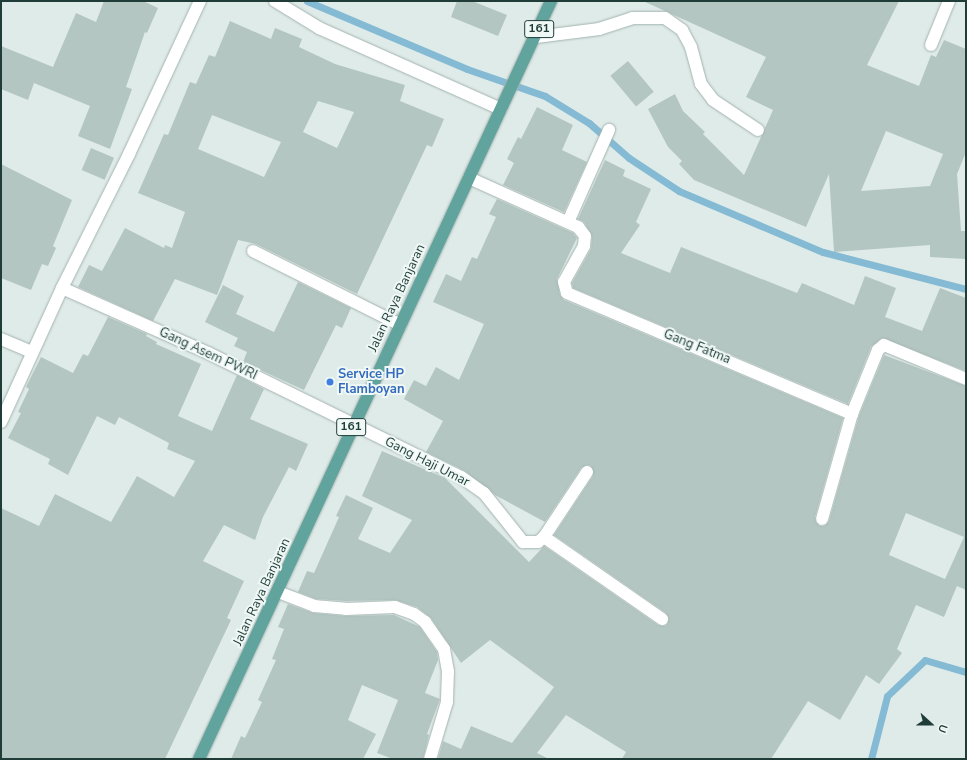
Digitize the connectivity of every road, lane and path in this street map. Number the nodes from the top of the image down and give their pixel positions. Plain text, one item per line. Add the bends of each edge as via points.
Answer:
1 (200, 1) edge
2 (276, 1) edge
3 (551, 1) edge
4 (949, 1) edge
5 (536, 37) junction
6 (931, 45) dead end
7 (501, 110) junction
8 (609, 130) dead end
9 (758, 130) dead end
10 (469, 178) junction
11 (568, 222) junction
12 (253, 251) dead end
13 (62, 288) junction
14 (401, 325) junction
15 (1, 339) edge
16 (32, 352) junction
17 (966, 379) edge
18 (852, 414) junction
19 (1, 422) edge
20 (352, 425) junction
21 (587, 472) dead end
22 (822, 518) dead end
23 (544, 537) junction
24 (278, 592) junction
25 (662, 619) dead end
26 (199, 759) edge
27 (430, 759) edge

1 - 13 street via 129,154
2 - 7 street via 319,28
3 - 5 main road, Jalan Raya Banjaran / 161
4 - 6 street
5 - 7 main road, Jalan Raya Banjaran / 161
5 - 9 street via 599,29 632,18 665,18 682,30 691,47 701,84 713,100
7 - 10 main road, Jalan Raya Banjaran / 161
8 - 11 street
10 - 11 street, Gang Fatma
10 - 14 main road, Jalan Raya Banjaran / 161
11 - 18 street, Gang Fatma via 578,227 585,236 584,246 564,282 567,293
12 - 14 street
13 - 16 street
13 - 20 street, Gang Asem PWRI via 208,353
14 - 20 main road, Jalan Raya Banjaran / 161
15 - 16 street
16 - 19 street
17 - 18 street via 884,345 878,350
18 - 22 street
20 - 23 street, Gang Haji Umar via 461,477 484,493 523,542 538,542
20 - 24 main road, Jalan Raya Banjaran / 161
21 - 23 street
23 - 25 street
24 - 26 main road, Jalan Raya Banjaran / 161
24 - 27 street via 314,606 346,609 395,607 414,614 425,622 444,649 448,671 447,702

